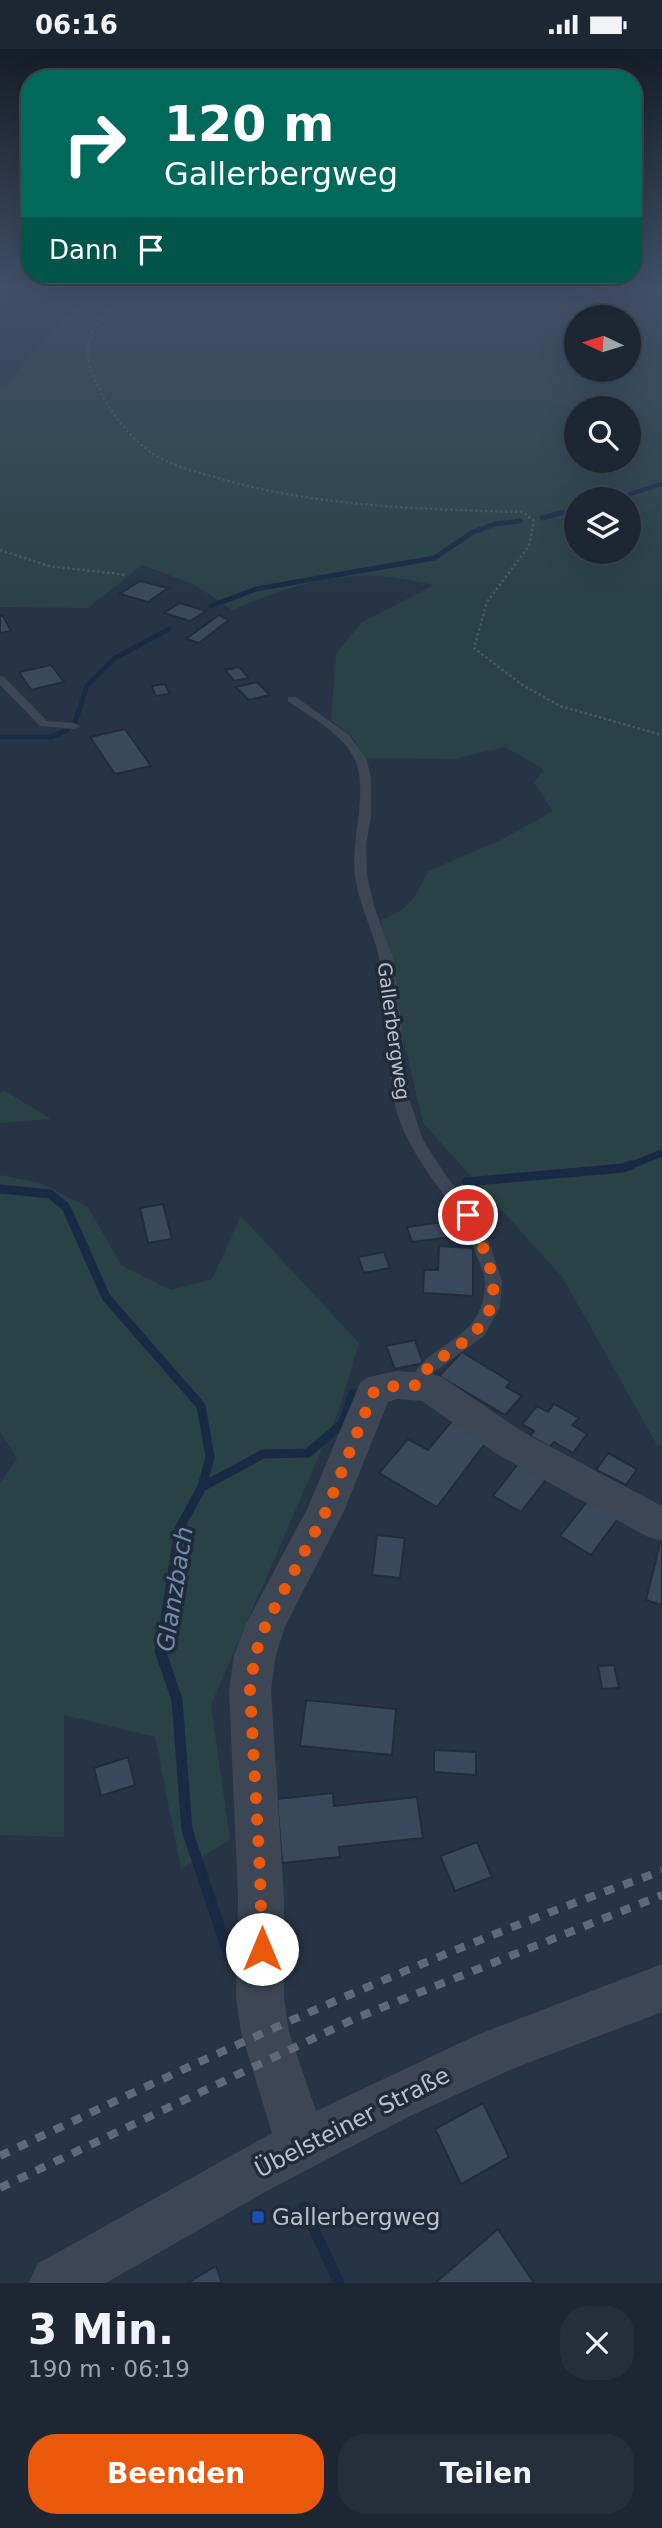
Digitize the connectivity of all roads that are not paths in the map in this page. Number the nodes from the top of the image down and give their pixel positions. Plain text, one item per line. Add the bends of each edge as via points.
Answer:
1 (0, 679) edge
2 (292, 699) dead end
3 (74, 726) dead end
4 (418, 1385) junction
5 (662, 1525) edge
6 (662, 1988) edge
7 (302, 2146) junction
8 (56, 2283) edge

1 - 3 lane via 44,724
2 - 4 lane, Gallerbergweg via 345,737 361,760 365,817 359,845 361,875 387,961 402,1101 415,1140 468,1215 494,1281 491,1307 478,1331 428,1367
4 - 5 street via 437,1392 510,1443
4 - 7 street via 381,1387 373,1393 326,1511 266,1624 255,1655 250,1690 261,1897 260,1998 265,2032
6 - 7 street, Übelsteiner Straße via 441,2076
7 - 8 street, Übelsteiner Straße via 149,2227

